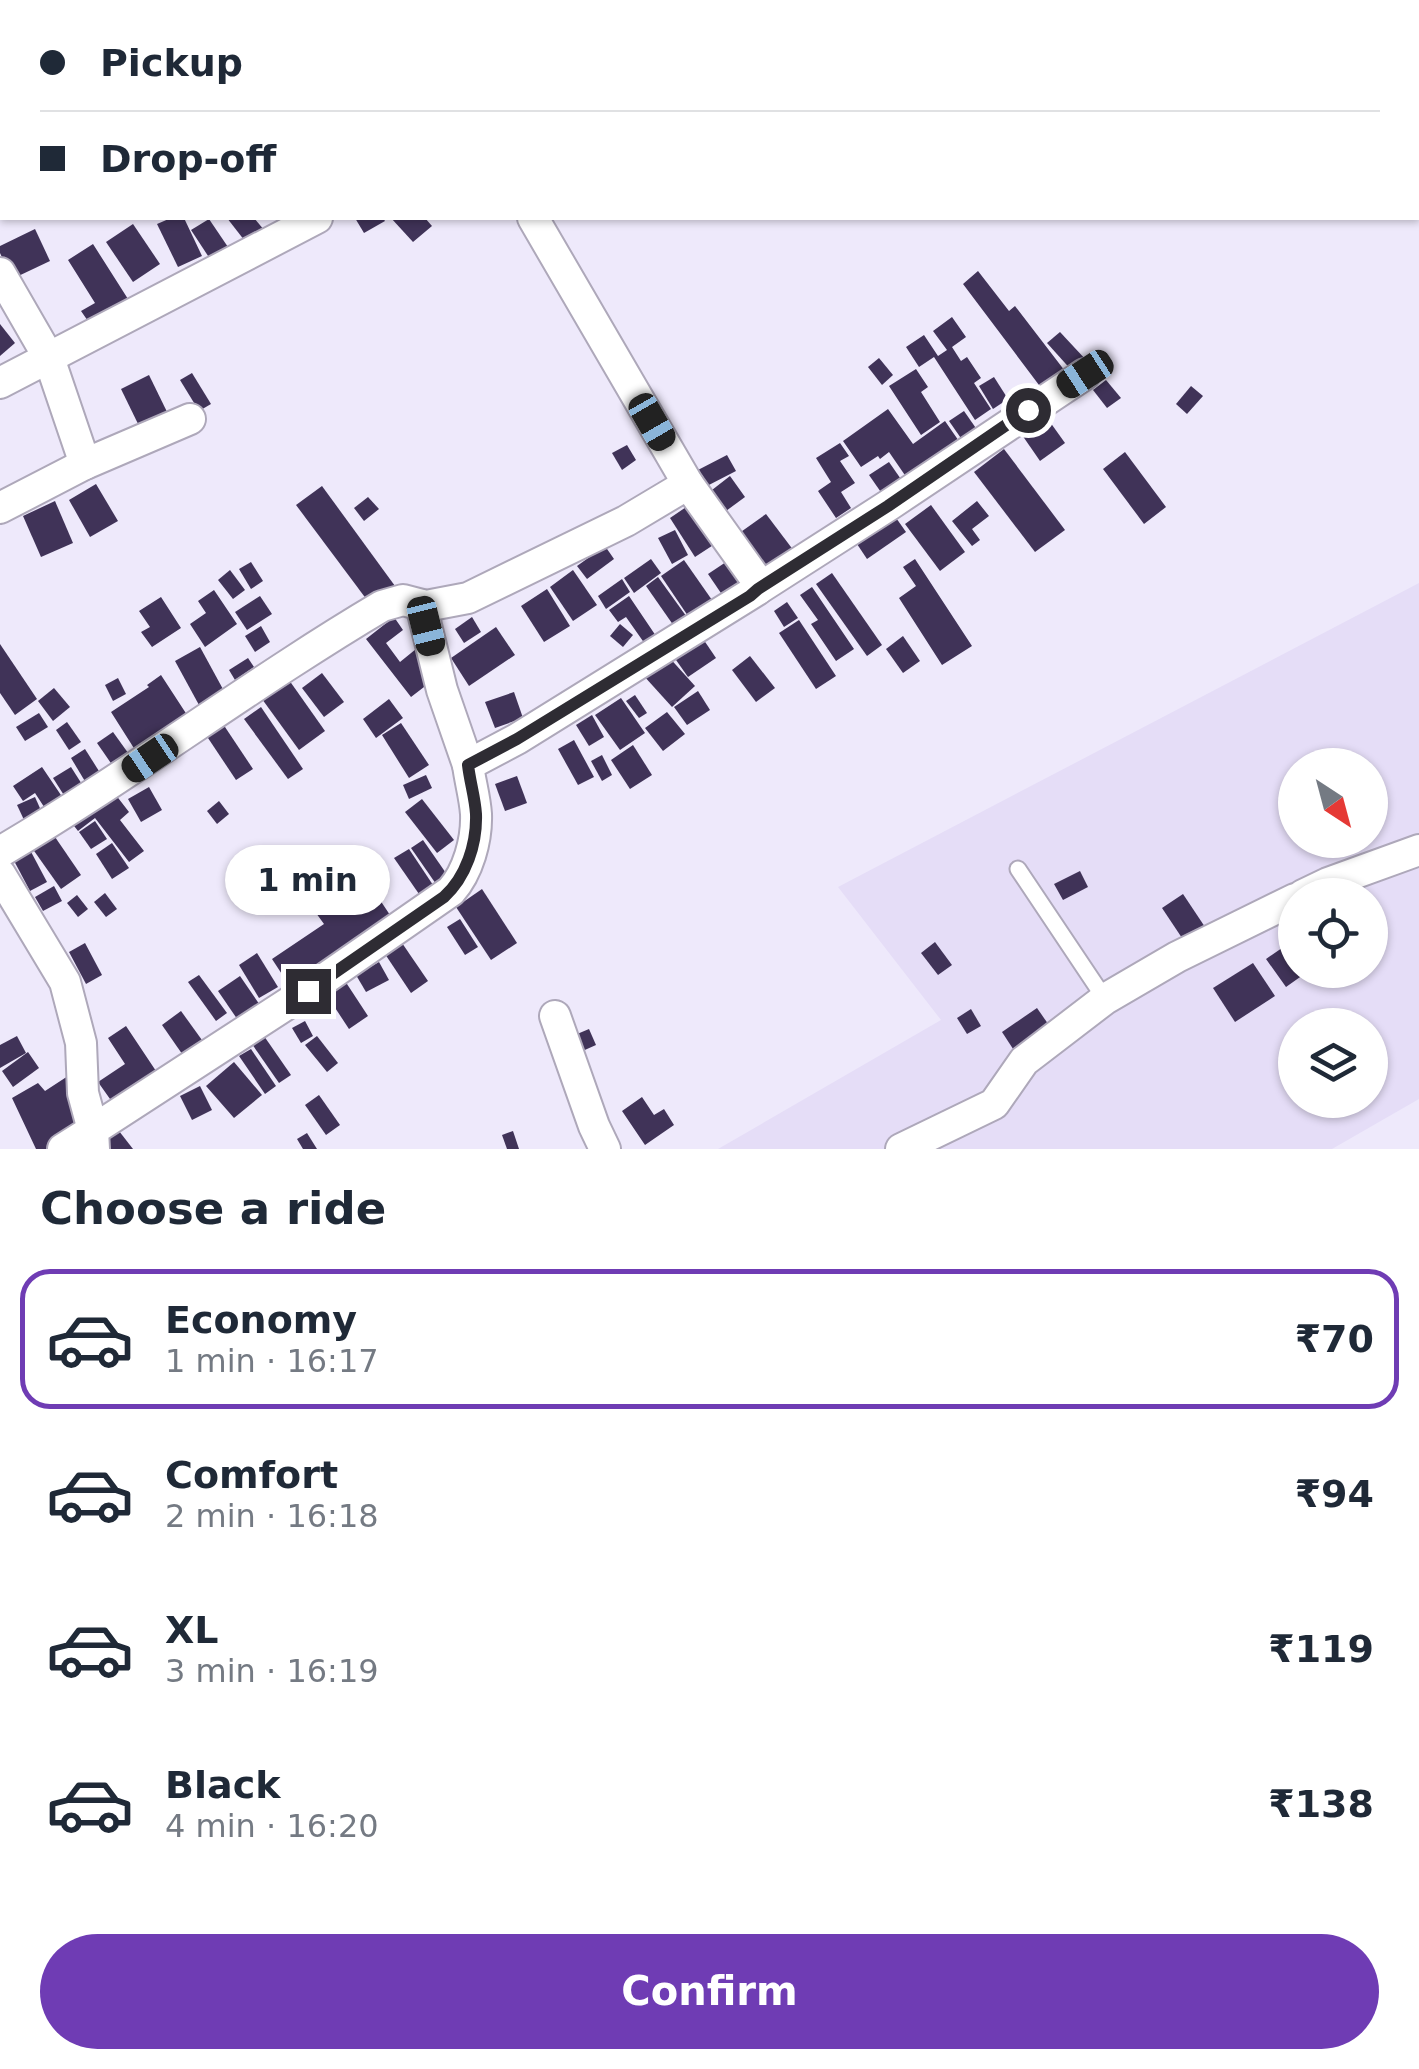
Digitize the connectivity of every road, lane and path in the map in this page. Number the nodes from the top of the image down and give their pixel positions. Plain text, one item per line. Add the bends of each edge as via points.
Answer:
1 (313, 220) edge
2 (534, 220) edge
3 (0, 273) edge
4 (49, 358) junction
5 (1085, 374) dead end
6 (0, 383) edge
7 (190, 418) dead end
8 (85, 464) junction
9 (688, 484) junction
10 (0, 508) edge
11 (758, 589) junction
12 (421, 606) junction
13 (468, 765) junction
14 (1419, 850) edge
15 (0, 852) edge
16 (1018, 870) dead end
17 (0, 874) edge
18 (1342, 878) edge
19 (1278, 908) edge
20 (1105, 999) junction
21 (556, 1016) dead end
22 (93, 1139) edge
23 (63, 1149) edge
24 (605, 1149) edge
25 (901, 1149) edge

1 - 4 street
2 - 9 street
3 - 4 street
4 - 6 street
4 - 8 street
5 - 11 street
7 - 8 street
8 - 10 street
9 - 11 street
9 - 12 street via 484,591
11 - 13 street
12 - 13 street
12 - 15 street via 403,600 382,606
13 - 22 street via 476,815 472,846 451,891
14 - 18 street
16 - 20 lane
17 - 22 street via 65,982 81,1042
19 - 20 street
20 - 25 street via 1024,1061 994,1104
21 - 24 street
22 - 23 street

